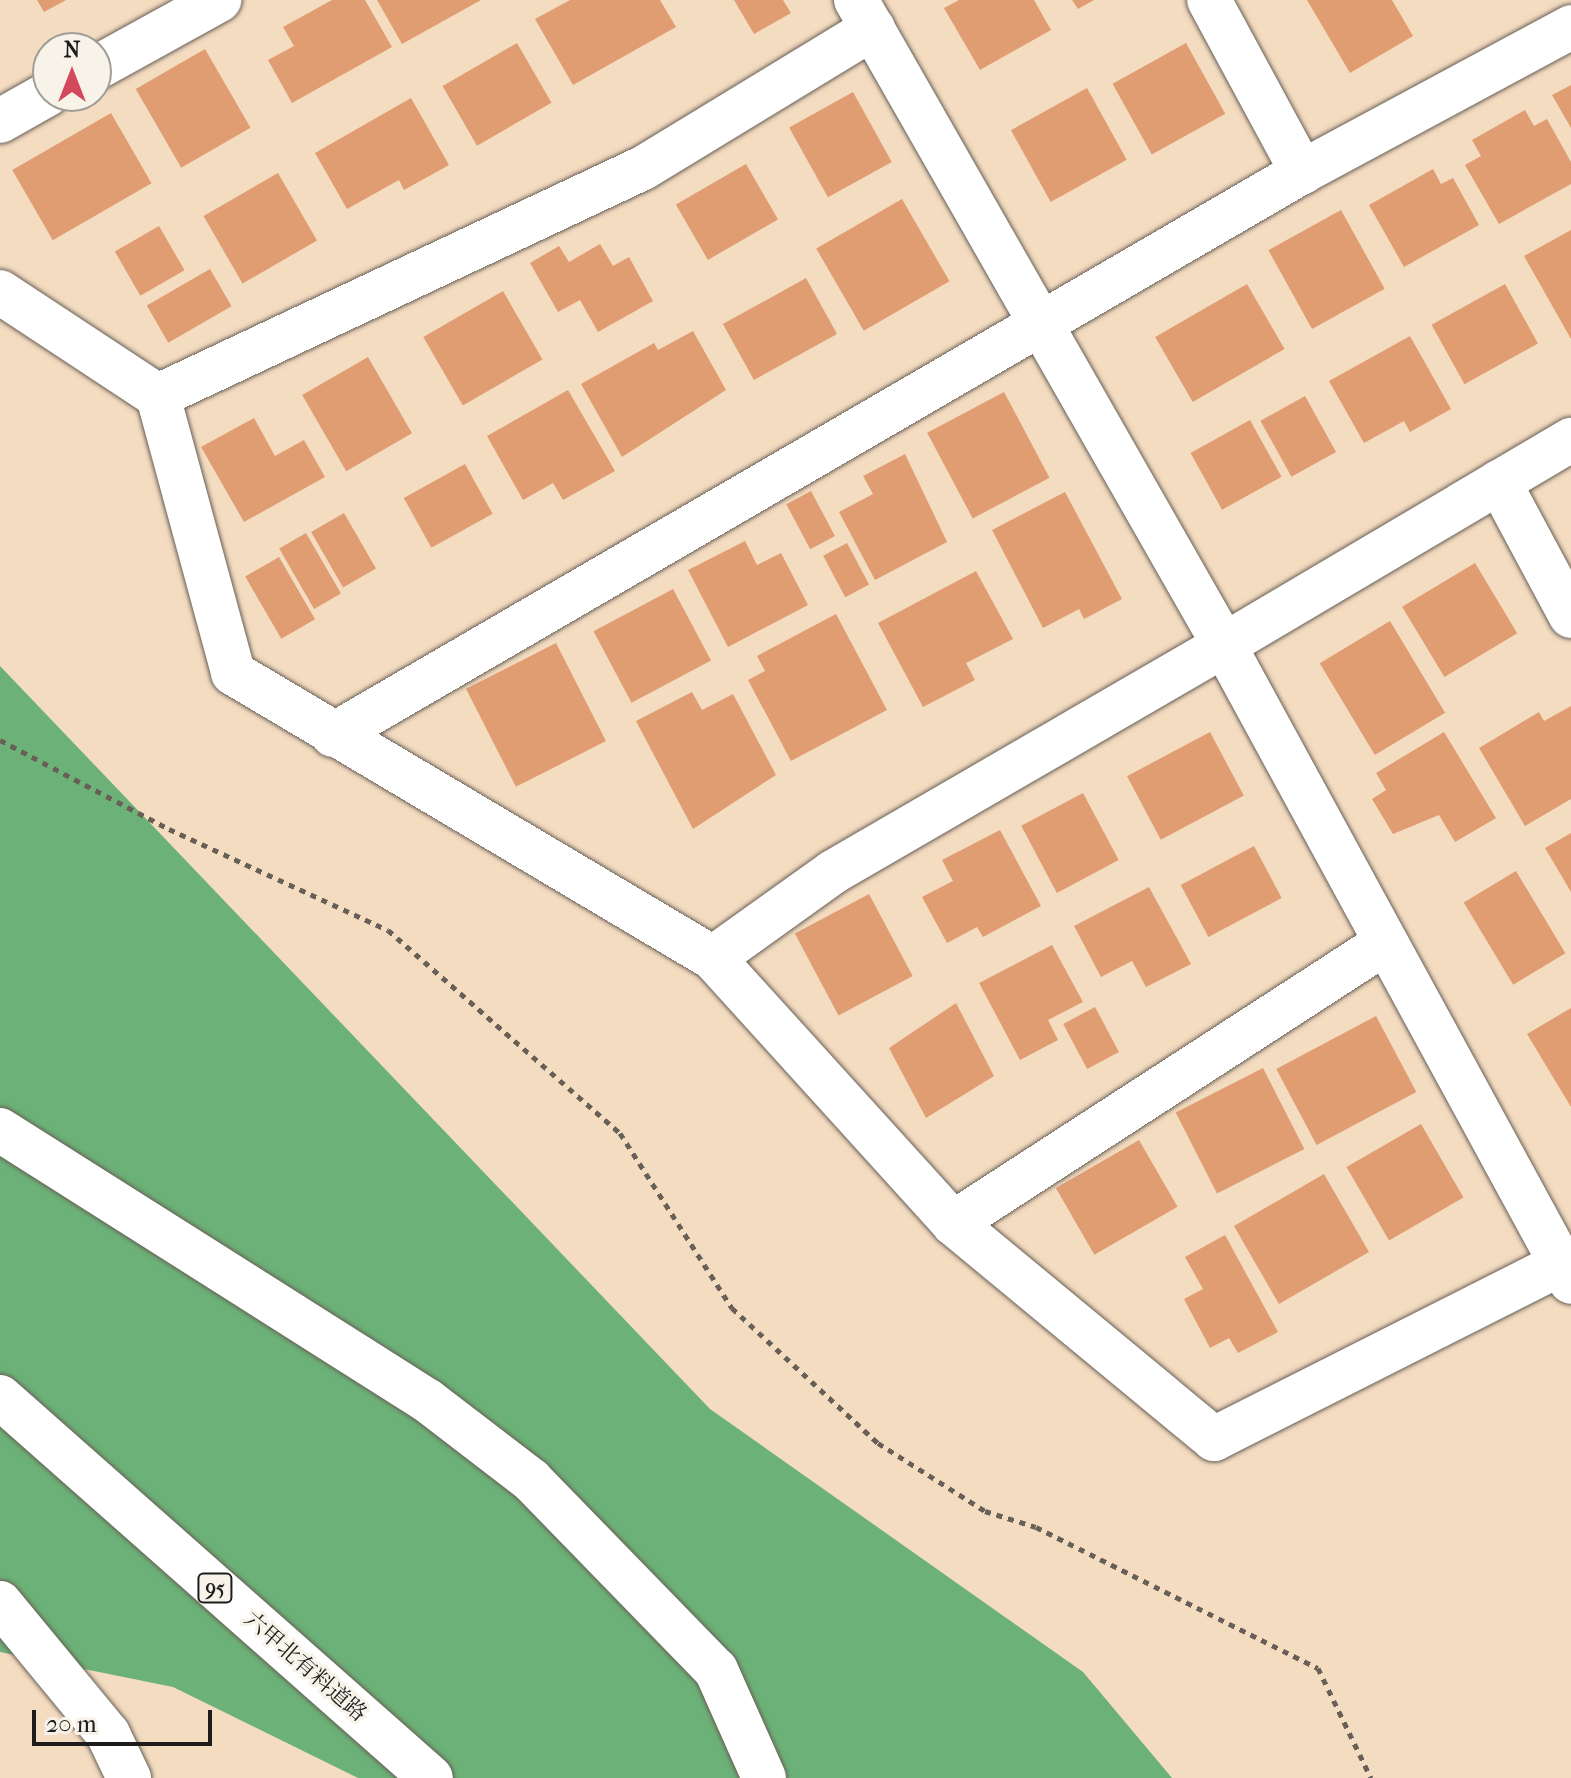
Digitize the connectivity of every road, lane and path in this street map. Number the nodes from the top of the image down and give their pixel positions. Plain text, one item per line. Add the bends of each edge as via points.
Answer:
1 (219, 0) edge
2 (1209, 0) edge
3 (864, 14) edge
4 (1571, 27) edge
5 (112, 59) edge
6 (32, 103) edge
7 (0, 121) edge
8 (1302, 172) junction
9 (0, 292) edge
10 (1041, 325) junction
11 (158, 396) junction
12 (1571, 440) edge
13 (1499, 482) junction
14 (1571, 616) edge
15 (1224, 645) junction
16 (333, 735) junction
17 (0, 740) edge
18 (1385, 943) junction
19 (713, 958) junction
20 (0, 1130) edge
21 (953, 1223) junction
22 (1566, 1273) edge
23 (0, 1397) edge
24 (0, 1603) edge
25 (129, 1778) edge
26 (431, 1778) edge
27 (764, 1778) edge
28 (1371, 1778) edge

1 - 5 main road
2 - 8 main road
3 - 10 main road
3 - 11 main road via 643,168
4 - 8 main road
6 - 7 main road
8 - 10 main road
9 - 11 main road
10 - 15 main road
10 - 16 main road
11 - 16 main road via 233,673
12 - 13 main road
13 - 14 main road
13 - 15 main road
15 - 18 main road
15 - 19 main road via 833,872
16 - 19 main road
17 - 28 path via 169,829 388,930 620,1133 732,1308 878,1443 985,1511 1036,1527 1318,1668
18 - 21 main road
18 - 22 main road
19 - 21 main road
20 - 27 main road via 428,1401 531,1480 716,1670
21 - 22 main road via 1214,1439
23 - 26 main road, 六甲北有料道路 / 95
24 - 25 main road via 108,1734

